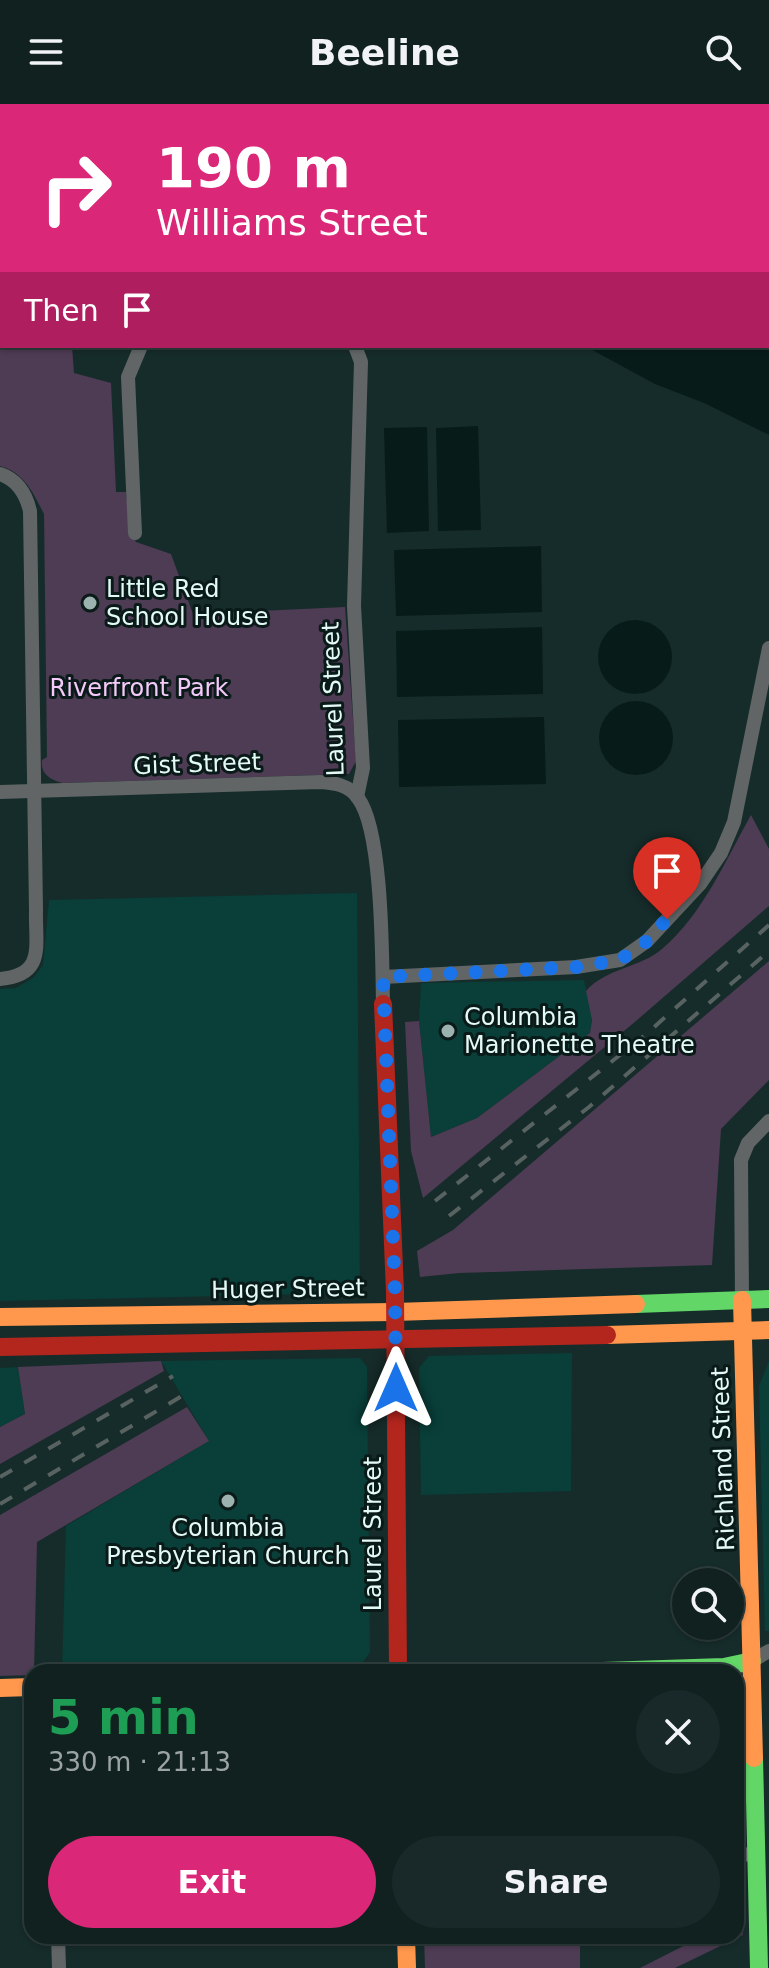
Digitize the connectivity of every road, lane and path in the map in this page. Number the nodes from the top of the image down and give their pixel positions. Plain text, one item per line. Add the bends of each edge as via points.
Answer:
1 (140, 348) edge
2 (356, 348) edge
3 (0, 474) edge
4 (135, 533) dead end
5 (769, 648) edge
6 (0, 792) edge
7 (34, 792) junction
8 (357, 797) junction
9 (383, 977) junction
10 (0, 979) edge
11 (383, 1004) joint
12 (769, 1121) edge
13 (769, 1299) edge
14 (742, 1300) junction
15 (395, 1312) junction
16 (0, 1317) edge
17 (743, 1330) junction
18 (769, 1330) edge
19 (396, 1341) junction
20 (0, 1347) edge
21 (769, 1651) edge
22 (761, 1663) edge
23 (398, 1664) edge
24 (24, 1687) edge
25 (0, 1688) edge
26 (756, 1854) junction
27 (744, 1855) edge
28 (58, 1944) edge
29 (406, 1944) edge
30 (59, 1968) edge
31 (407, 1968) edge
32 (759, 1968) edge

1 - 4 street via 128,377
2 - 8 street, Laurel Street via 361,362 354,606 363,768
3 - 7 street via 18,485 30,511
5 - 9 street via 734,822 700,884 647,941 620,960 576,967
6 - 7 street, Gist Street
7 - 8 street, Gist Street via 320,782 345,787
7 - 10 street via 35,958 28,972
8 - 9 street, Laurel Street via 373,839
9 - 11 street, Laurel Street
11 - 15 main road, Laurel Street
12 - 14 street, Richland Street via 748,1143 740,1169
13 - 14 main road, Huger Street
14 - 15 main road, Huger Street
14 - 17 main road, Richland Street
15 - 16 main road, Huger Street
15 - 19 main road, Laurel Street
17 - 18 main road
17 - 19 main road
17 - 22 main road, Richland Street
19 - 20 main road
19 - 23 main road, Laurel Street
21 - 22 street
22 - 26 main road, Richland Street
24 - 25 main road
26 - 27 street
26 - 32 main road, Richland Street
28 - 30 street
29 - 31 main road

